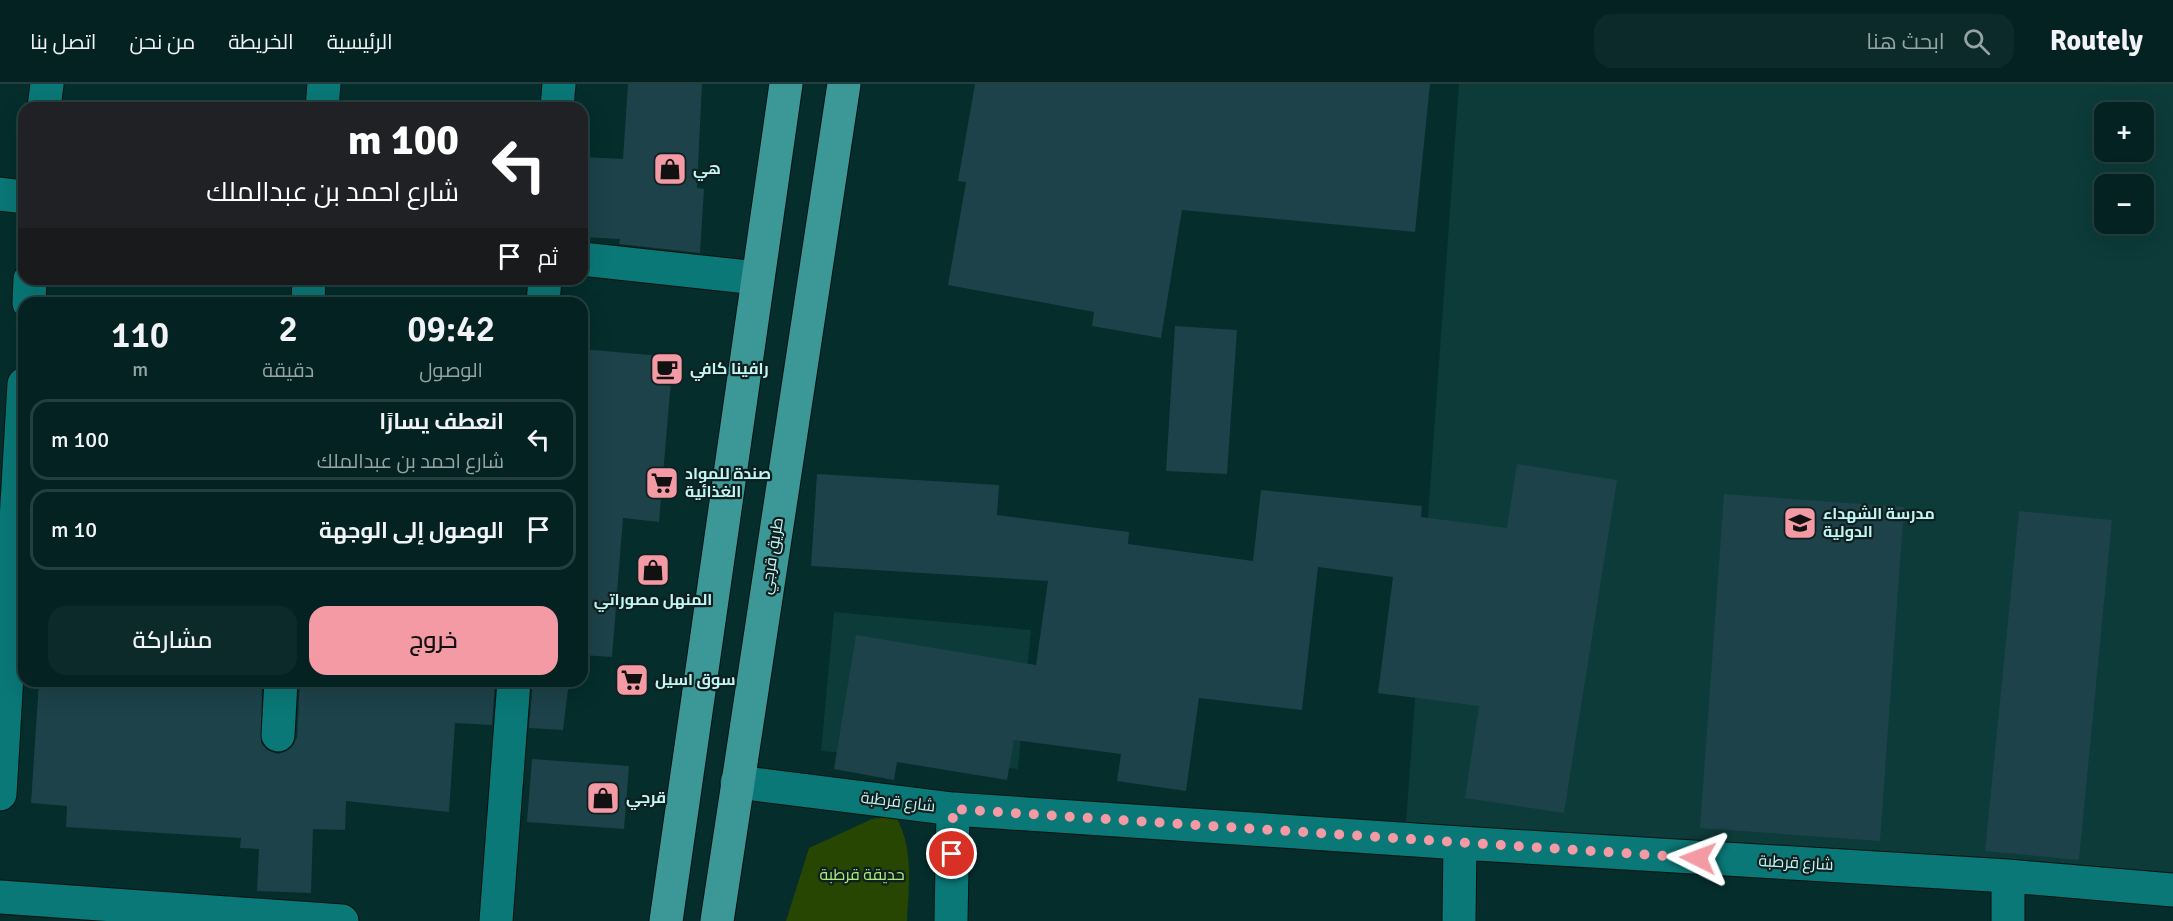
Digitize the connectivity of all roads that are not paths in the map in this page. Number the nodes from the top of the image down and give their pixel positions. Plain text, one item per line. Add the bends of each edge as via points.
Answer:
1 (47, 84) edge
2 (324, 84) edge
3 (559, 84) edge
4 (786, 84) edge
5 (844, 84) edge
6 (45, 102) edge
7 (322, 102) edge
8 (558, 102) edge
9 (0, 194) edge
10 (18, 196) edge
11 (588, 261) edge
12 (757, 278) junction
13 (18, 486) edge
14 (281, 687) edge
15 (514, 687) edge
16 (278, 735) dead end
17 (737, 782) junction
18 (0, 794) edge
19 (953, 809) junction
20 (1460, 843) junction
21 (2008, 876) junction
22 (2173, 890) edge
23 (0, 897) edge
24 (341, 921) edge
25 (496, 921) edge
26 (666, 921) edge
27 (717, 921) edge
28 (951, 921) edge
29 (1459, 921) edge
30 (2008, 921) edge

1 - 6 street
2 - 7 street
3 - 8 street
4 - 12 highway
5 - 17 highway, طريق قرجي
9 - 10 street
11 - 12 street
12 - 26 highway
13 - 18 street
14 - 16 street
15 - 25 street
17 - 19 street, شارع قرطبة
17 - 27 highway, طريق قرجي
19 - 20 street, شارع قرطبة
19 - 28 street
20 - 21 street, شارع قرطبة
20 - 29 street
21 - 22 street, شارع قرطبة
21 - 30 street
23 - 24 street

